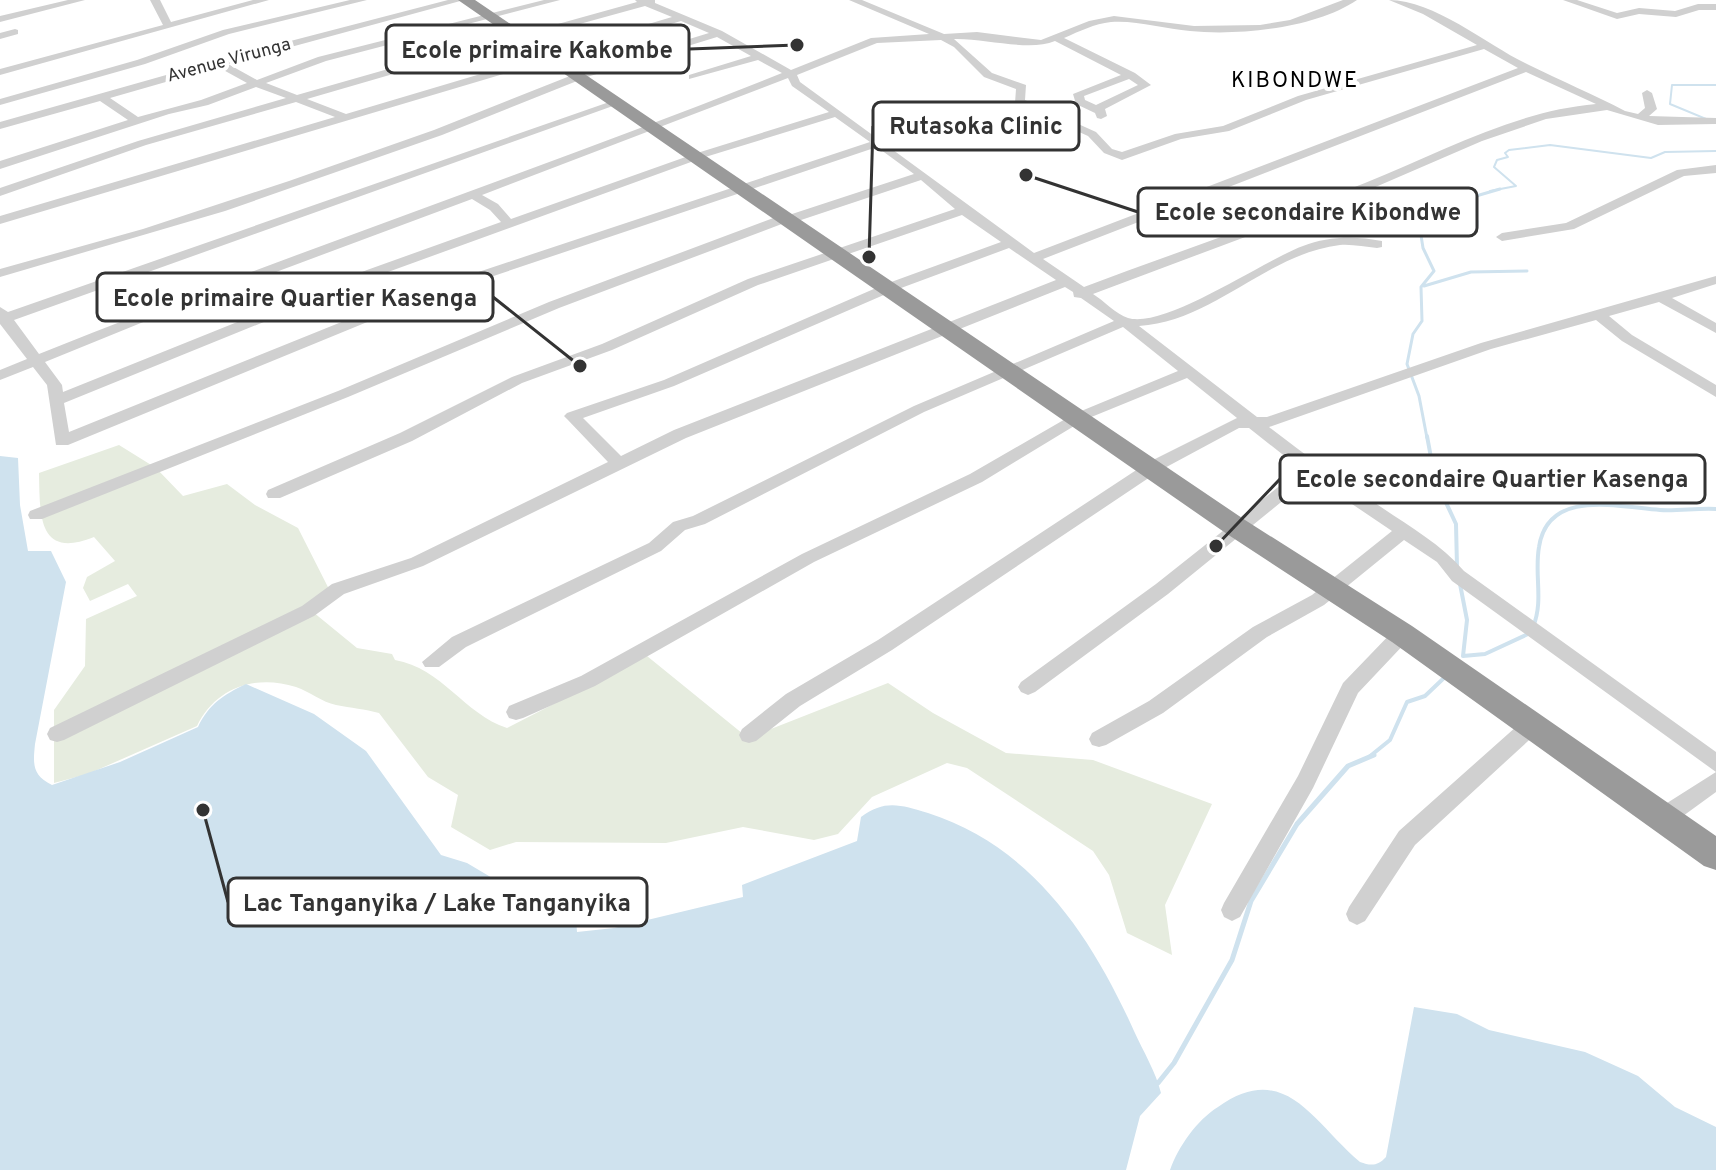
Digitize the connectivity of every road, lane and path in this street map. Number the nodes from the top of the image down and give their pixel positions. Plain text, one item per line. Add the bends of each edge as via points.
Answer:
1 (80, 0) edge
2 (155, 0) edge
3 (264, 0) edge
4 (362, 0) edge
5 (462, 0) edge
6 (555, 0) edge
7 (854, 0) edge
8 (1352, 0) edge
9 (1394, 0) edge
10 (1568, 0) edge
11 (648, 1) edge
12 (888, 2) dead end
13 (1716, 7) edge
14 (874, 9) junction
15 (490, 16) junction
16 (683, 17) junction
17 (0, 19) edge
18 (169, 27) junction
19 (15, 32) dead end
20 (718, 33) junction
21 (0, 36) edge
22 (520, 36) junction
23 (943, 37) junction
24 (878, 39) junction
25 (1059, 39) junction
26 (1483, 46) junction
27 (848, 52) junction
28 (552, 57) junction
29 (757, 57) junction
30 (219, 63) junction
31 (1526, 68) junction
32 (0, 72) edge
33 (791, 74) junction
34 (1131, 75) junction
35 (581, 76) junction
36 (693, 77) dead end
37 (255, 83) junction
38 (1647, 93) dead end
39 (102, 97) junction
40 (295, 99) junction
41 (0, 102) edge
42 (619, 102) junction
43 (1605, 107) junction
44 (1096, 109) junction
45 (835, 114) junction
46 (348, 118) junction
47 (1640, 118) junction
48 (137, 121) junction
49 (1716, 121) edge
50 (1071, 123) junction
51 (0, 126) edge
52 (656, 127) junction
53 (876, 144) junction
54 (698, 156) junction
55 (0, 165) edge
56 (1716, 169) edge
57 (923, 175) junction
58 (744, 187) junction
59 (0, 192) edge
60 (473, 195) junction
61 (964, 210) junction
62 (790, 218) junction
63 (0, 220) edge
64 (508, 223) junction
65 (1502, 237) dead end
66 (1010, 243) junction
67 (1377, 244) dead end
68 (836, 251) junction
69 (1033, 258) junction
70 (0, 273) edge
71 (1715, 281) edge
72 (1064, 282) junction
73 (888, 288) junction
74 (1079, 294) junction
75 (1662, 298) junction
76 (2, 316) edge
77 (1600, 316) junction
78 (1121, 323) junction
79 (945, 326) junction
80 (1716, 329) edge
81 (36, 360) junction
82 (1009, 369) junction
83 (1190, 371) junction
84 (0, 375) edge
85 (1716, 392) edge
86 (57, 400) junction
87 (1079, 417) junction
88 (1254, 422) junction
89 (619, 464) junction
90 (1153, 467) junction
91 (1312, 469) junction
92 (274, 494) dead end
93 (36, 515) dead end
94 (1236, 527) junction
95 (1405, 530) junction
96 (1332, 588) junction
97 (1402, 634) junction
98 (432, 662) dead end
99 (1028, 687) dead end
100 (516, 712) dead end
101 (1533, 724) junction
102 (57, 734) dead end
103 (749, 735) dead end
104 (1099, 739) dead end
105 (1716, 763) edge
106 (1716, 781) edge
107 (1664, 817) junction
108 (1716, 855) edge
109 (1232, 910) dead end
110 (1357, 914) dead end

1 - 17 street
2 - 18 street
3 - 18 street
4 - 41 street via 216,35
5 - 15 highway
5 - 30 street, Avenue Virunga
6 - 15 street
7 - 14 street
8 - 25 street via 1292,23 1260,28 1194,29 1114,19
9 - 26 street via 1426,12
10 - 13 street via 1617,16
11 - 16 street
11 - 22 street
12 - 14 street
14 - 23 street
14 - 24 street
15 - 22 highway
15 - 37 street via 322,59
16 - 20 street
16 - 28 street
18 - 32 street
19 - 21 street
20 - 29 street
20 - 35 street
22 - 28 highway
22 - 40 street
23 - 24 street
23 - 25 street via 977,35 1042,43
23 - 27 street
23 - 50 street via 988,75 1022,87 1019,101
24 - 27 street
25 - 34 street
26 - 31 street
26 - 50 street via 1307,96 1225,129 1179,136 1122,156
27 - 33 street
28 - 35 highway
28 - 46 street
29 - 33 street
29 - 36 street
30 - 37 street
30 - 39 street, Avenue Virunga
31 - 43 street
31 - 69 street
33 - 45 street via 796,84
33 - 52 street
34 - 44 street via 1146,86
34 - 44 street via 1078,94 1080,102
35 - 42 highway
35 - 70 street via 312,178
37 - 40 street
37 - 48 street
38 - 47 street via 1651,109
39 - 48 street
39 - 51 street, Avenue Virunga
40 - 46 street
40 - 59 street via 142,143
42 - 52 highway
42 - 76 street
43 - 47 street
43 - 74 street via 1578,108 1488,134 1354,192
44 - 50 street via 1101,117
45 - 53 street
45 - 54 street
46 - 63 street
47 - 49 street
48 - 55 street
52 - 54 highway
52 - 60 street
53 - 57 street
53 - 58 street
54 - 58 highway
54 - 64 street
56 - 65 street via 1681,173 1569,226
57 - 61 street
57 - 62 street
58 - 62 highway
58 - 86 street via 411,299 62,441
60 - 64 street
60 - 81 street
61 - 66 street
61 - 68 street
62 - 68 highway
62 - 93 street via 554,305
64 - 86 street
66 - 69 street
66 - 73 street
67 - 78 street via 1361,240 1304,251 1148,324
68 - 73 highway
68 - 92 street via 517,380 406,437
69 - 72 street
71 - 75 street
72 - 74 street
72 - 79 street
73 - 79 highway
73 - 89 street via 669,383 572,416
74 - 78 street
75 - 77 street
75 - 80 street
76 - 81 street
77 - 85 street
77 - 88 street via 1482,347 1420,373 1399,375 1269,422
78 - 82 street
78 - 83 street
79 - 82 highway
79 - 89 street
81 - 84 street
81 - 86 street via 54,385
82 - 87 highway
82 - 98 street via 679,526 655,547 459,642
83 - 87 street
83 - 88 street
87 - 90 highway
87 - 100 street via 976,478 830,546 588,681
88 - 90 street via 1236,423
88 - 91 street
89 - 102 street via 417,562 338,589 308,611
90 - 94 highway
90 - 103 street via 793,700
91 - 94 street
91 - 95 street
94 - 96 highway
94 - 99 street via 1162,589
95 - 96 street
95 - 105 street via 1458,576
96 - 97 highway
96 - 104 street via 1156,707
97 - 101 highway
97 - 109 street via 1350,688 1306,782
101 - 107 highway
101 - 110 street via 1407,838
106 - 107 street
107 - 108 highway

